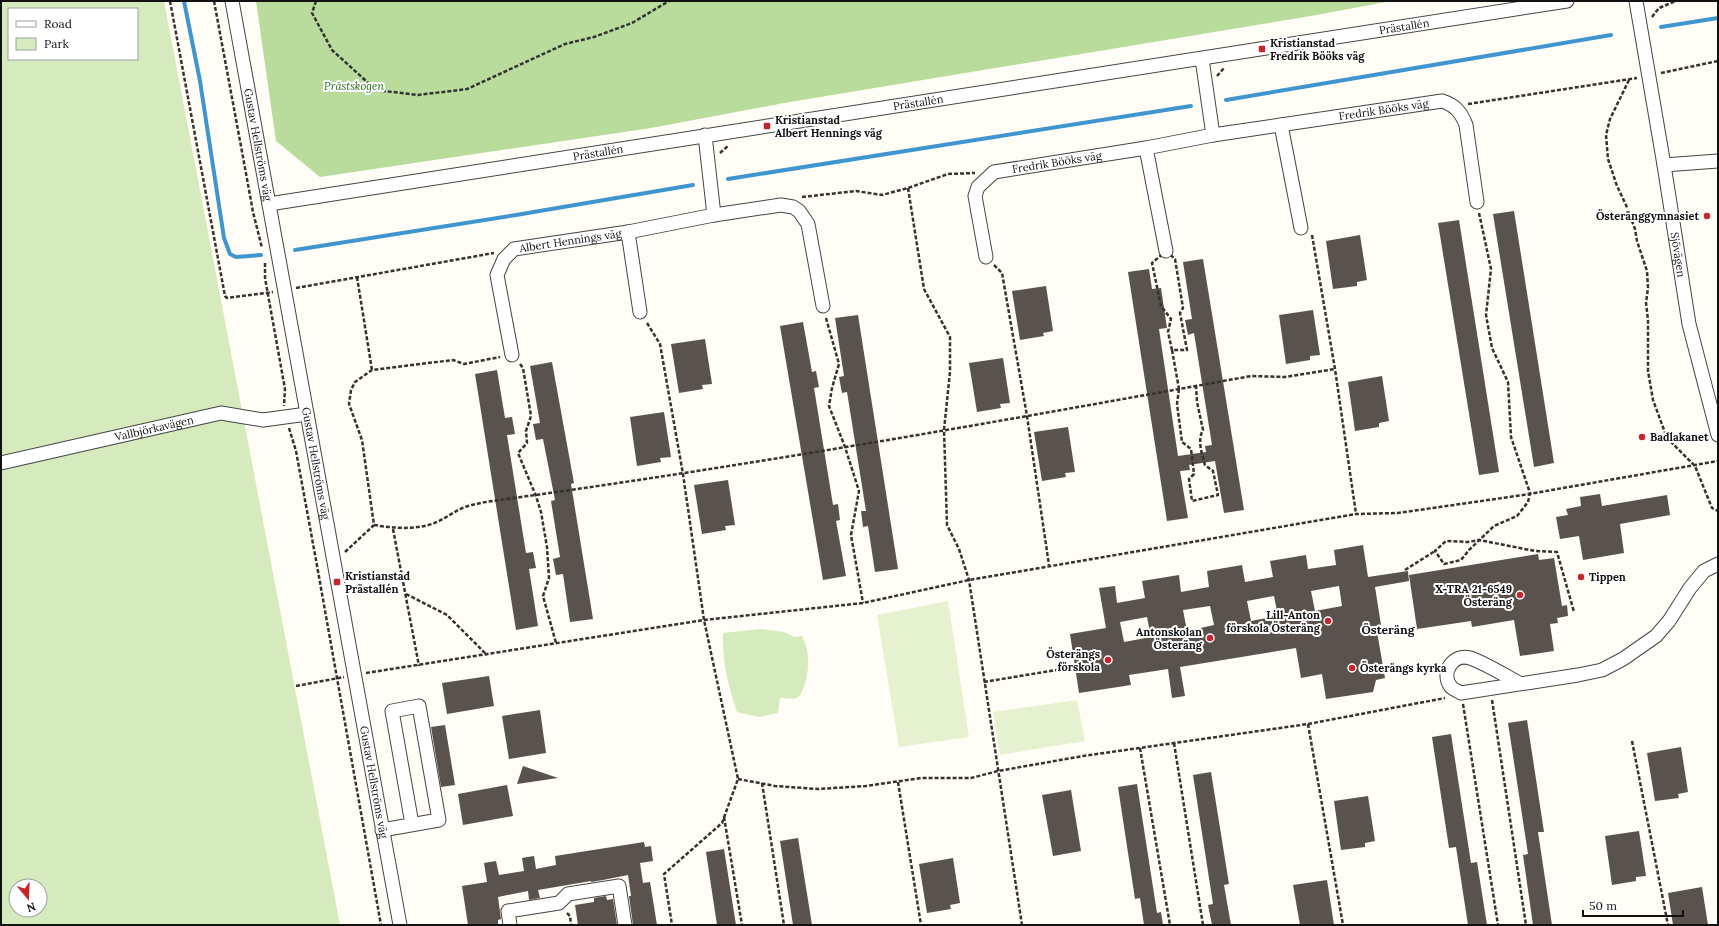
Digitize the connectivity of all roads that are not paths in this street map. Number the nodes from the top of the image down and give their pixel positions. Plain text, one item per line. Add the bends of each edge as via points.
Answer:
1 (232, 1) edge
2 (1567, 1) edge
3 (1636, 1) edge
4 (1202, 59) junction
5 (1281, 125) junction
6 (706, 135) junction
7 (1213, 135) junction
8 (1146, 148) junction
9 (1718, 161) edge
10 (1664, 165) junction
11 (1477, 202) road end
12 (269, 204) junction
13 (714, 215) junction
14 (1301, 228) road end
15 (628, 232) junction
16 (1166, 251) road end
17 (986, 258) road end
18 (823, 306) road end
19 (640, 312) road end
20 (512, 355) road end
21 (307, 414) junction
22 (1718, 435) edge
23 (1, 463) edge
24 (1718, 564) edge
25 (1519, 683) junction
26 (412, 824) junction
27 (382, 830) junction
28 (400, 925) edge
29 (510, 925) edge
30 (625, 925) edge

1 - 12 street, Gustav Hellströms väg
2 - 4 street, Prästallén
3 - 10 street, Sjövägen
4 - 6 street, Prästallén
4 - 7 street
5 - 7 street, Fredrik Bööks väg
5 - 11 street, Fredrik Bööks väg via 1442,101 1456,108 1466,125
5 - 14 street
6 - 12 street, Prästallén
6 - 13 street
7 - 8 street, Fredrik Bööks väg
8 - 16 street
8 - 17 street, Fredrik Bööks väg via 994,172 978,187 975,196
9 - 10 street
10 - 22 street, Sjövägen via 1689,324
12 - 21 street, Gustav Hellströms väg
13 - 15 street, Albert Hennings väg
13 - 18 street, Albert Hennings väg via 781,205 799,211 808,224
15 - 19 street
15 - 20 street, Albert Hennings väg via 514,249 504,259 497,275
21 - 23 street, Vallbjörkavägen via 263,420 220,413
21 - 27 street, Gustav Hellströms väg
24 - 25 street via 1704,572 1690,588 1656,636 1623,660 1595,671
25 - 25 street via 1470,658 1456,659 1448,670 1448,682 1457,691
26 - 26 street via 439,820 419,706 392,711
26 - 27 street
27 - 28 street, Gustav Hellströms väg
29 - 30 street via 508,911 559,903 568,894 619,886

